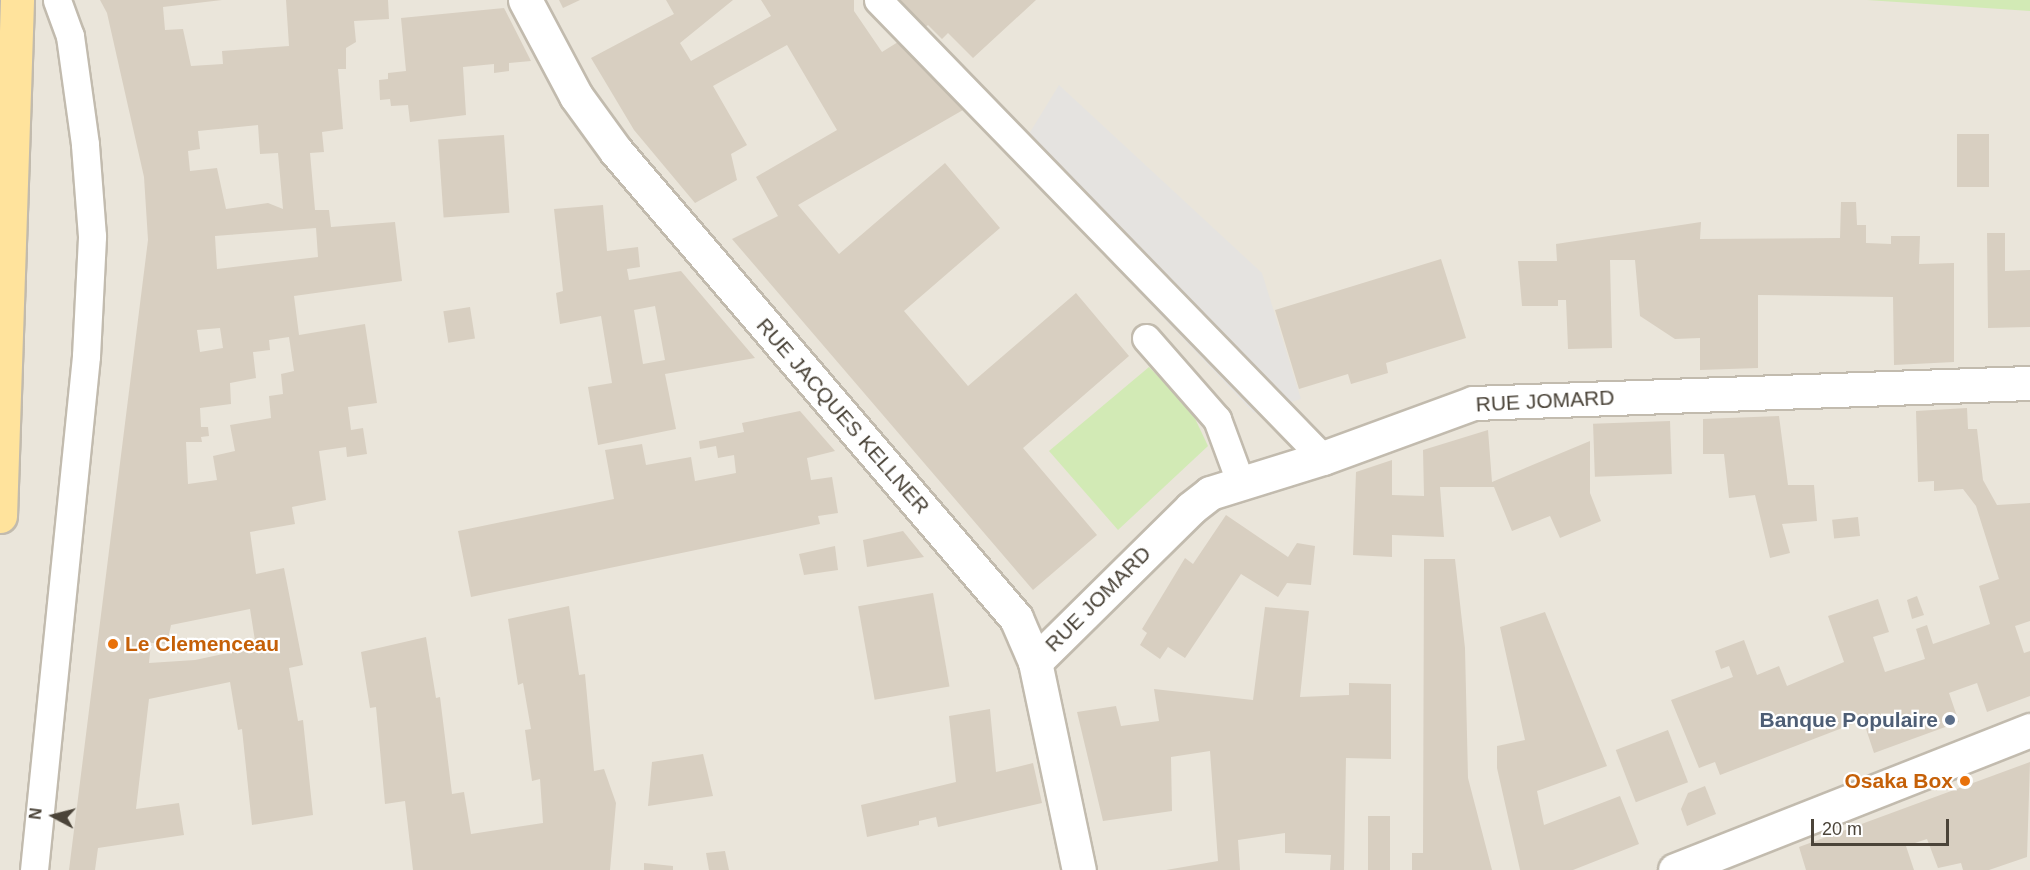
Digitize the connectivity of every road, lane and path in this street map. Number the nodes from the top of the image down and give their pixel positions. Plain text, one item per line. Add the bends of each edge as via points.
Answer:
1 (17, 0) edge
2 (57, 0) edge
3 (525, 0) edge
4 (878, 0) edge
5 (1146, 338) dead end
6 (2030, 383) edge
7 (1323, 458) junction
8 (1241, 484) junction
9 (0, 514) edge
10 (1035, 662) junction
11 (2030, 730) edge
12 (34, 870) edge
13 (1079, 870) edge
14 (1675, 870) edge

1 - 9 main road
2 - 12 lane via 70,36 85,144 92,236 82,403
3 - 10 street, RUE JACQUES KELLNER via 576,96 616,151 1016,618
4 - 7 lane
5 - 8 lane via 1217,419
6 - 7 street, RUE JOMARD via 1473,403
7 - 8 street, RUE JOMARD
8 - 10 street, RUE JOMARD via 1210,493 1191,508
10 - 13 street, RUE JACQUES KELLNER
11 - 14 street

